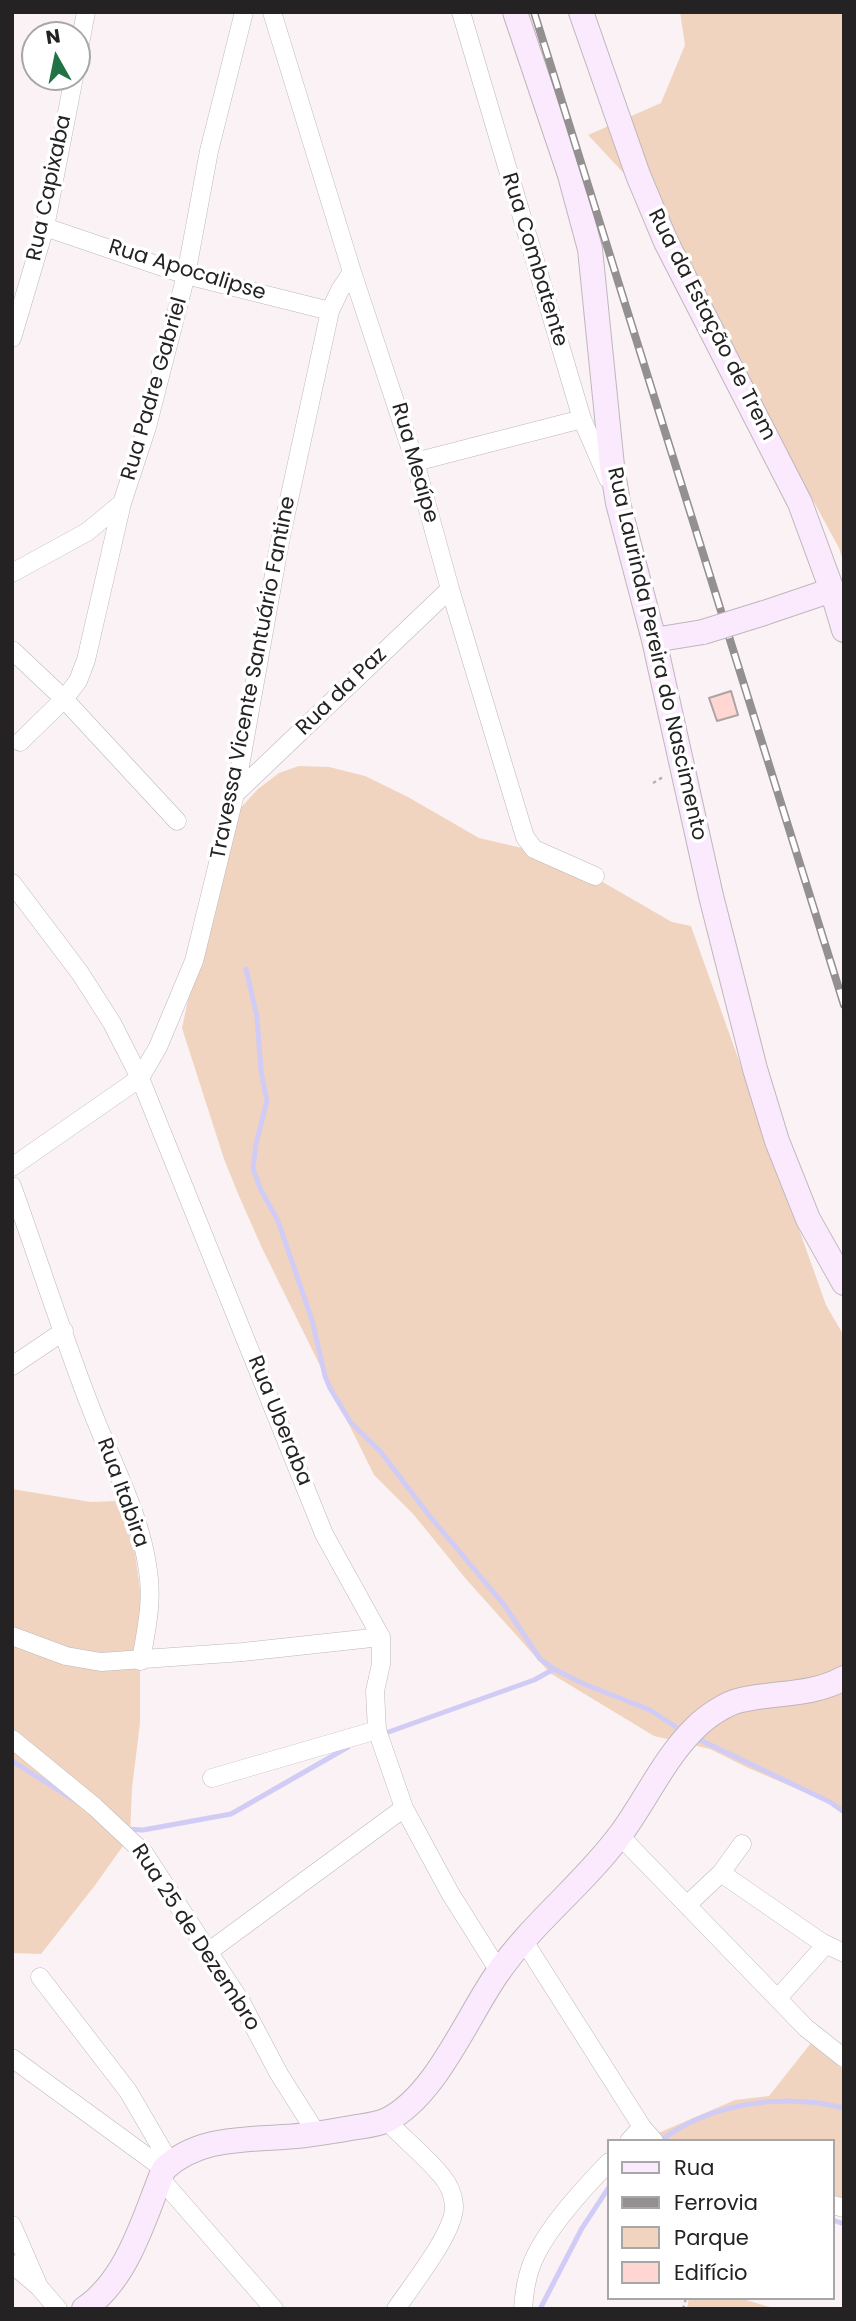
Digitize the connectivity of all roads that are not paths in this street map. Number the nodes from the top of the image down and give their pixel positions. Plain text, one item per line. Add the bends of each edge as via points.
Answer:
1 (244, 12) edge
2 (272, 12) edge
3 (461, 12) edge
4 (515, 12) edge
5 (581, 12) edge
6 (71, 91) edge
7 (45, 226) junction
8 (352, 272) junction
9 (186, 275) junction
10 (330, 311) junction
11 (12, 338) edge
12 (582, 419) junction
13 (415, 462) junction
14 (122, 503) junction
15 (618, 503) junction
16 (12, 573) edge
17 (450, 589) junction
18 (832, 590) junction
19 (844, 630) edge
20 (654, 640) junction
21 (12, 650) edge
22 (64, 699) junction
23 (20, 742) dead end
24 (235, 794) junction
25 (177, 821) dead end
26 (595, 876) dead end
27 (12, 883) edge
28 (140, 1078) junction
29 (12, 1167) edge
30 (12, 1186) edge
31 (844, 1283) edge
32 (64, 1331) junction
33 (12, 1366) edge
34 (12, 1636) edge
35 (381, 1637) junction
36 (141, 1661) junction
37 (844, 1678) edge
38 (376, 1730) junction
39 (12, 1739) edge
40 (212, 1778) dead end
41 (404, 1808) junction
42 (620, 1836) junction
43 (742, 1844) dead end
44 (721, 1873) junction
45 (688, 1904) junction
46 (821, 1942) junction
47 (528, 1947) junction
48 (208, 1952) junction
49 (844, 1953) edge
50 (499, 1971) junction
51 (40, 1977) dead end
52 (778, 1998) junction
53 (12, 2058) edge
54 (844, 2058) edge
55 (387, 2121) junction
56 (317, 2134) junction
57 (648, 2134) edge
58 (608, 2163) edge
59 (164, 2170) junction
60 (12, 2225) edge
61 (12, 2264) edge
62 (39, 2287) junction
63 (58, 2309) edge
64 (84, 2309) edge
65 (274, 2309) edge
66 (396, 2309) edge
67 (523, 2309) edge

1 - 9 street, Rua Padre Gabriel via 209,151
2 - 8 street, Rua Meaípe
3 - 12 street, Rua Combatente
4 - 15 street, Rua Laurinda Pereira do Nascimento via 590,249
5 - 18 street, Rua da Estação de Trem via 666,242 800,502
6 - 7 street, Rua Capixaba
7 - 9 street, Rua Apocalipse
7 - 11 street, Rua Capixaba
8 - 10 street, Travessa Vicente Santuário Fantine
8 - 13 street, Rua Meaípe
9 - 10 street, Rua Apocalipse
9 - 14 street, Rua Padre Gabriel via 147,427
10 - 24 street, Travessa Vicente Santuário Fantine via 280,541
12 - 13 street
12 - 15 street, Rua Combatente
13 - 17 street, Rua Meaípe
14 - 16 street via 87,532
14 - 22 street, Rua Padre Gabriel via 86,660
15 - 20 street, Rua Laurinda Pereira do Nascimento
17 - 24 street, Rua da Paz
17 - 26 street, Rua Meaípe via 525,836 534,849
18 - 19 street, Rua da Estação de Trem
18 - 20 street, bridge via 703,632
20 - 31 street, Rua Laurinda Pereira do Nascimento via 755,1069 808,1219
21 - 22 street
22 - 23 street, Rua Padre Gabriel
22 - 25 street
24 - 28 street, Travessa Vicente Santuário Fantine via 194,961
27 - 28 street, Rua Uberaba via 80,973
28 - 29 street
28 - 35 street, Rua Uberaba via 324,1534
30 - 32 street, Rua Itabira
32 - 33 street
32 - 36 street, Rua Itabira via 143,1544 151,1602
34 - 36 street via 66,1656 100,1662
35 - 36 street
35 - 38 street
37 - 42 street via 785,1695 738,1700 696,1726
38 - 40 street
38 - 41 street
39 - 48 street, Rua 25 de Dezembro via 144,1853
41 - 48 street
41 - 50 street
42 - 45 street
42 - 47 street
43 - 44 street
44 - 45 street
44 - 46 street
45 - 52 street
46 - 49 street
46 - 52 street via 821,1951
47 - 50 street
47 - 57 street
48 - 56 street, Rua 25 de Dezembro
50 - 55 street via 435,2077
51 - 59 street via 128,2091
52 - 54 street
53 - 59 street
55 - 56 street
55 - 66 street via 442,2175 454,2207 435,2253
56 - 59 street via 227,2140 202,2146
58 - 67 street via 576,2196 532,2264
59 - 64 street via 115,2277
59 - 65 street
60 - 62 street
61 - 62 street
62 - 63 street

